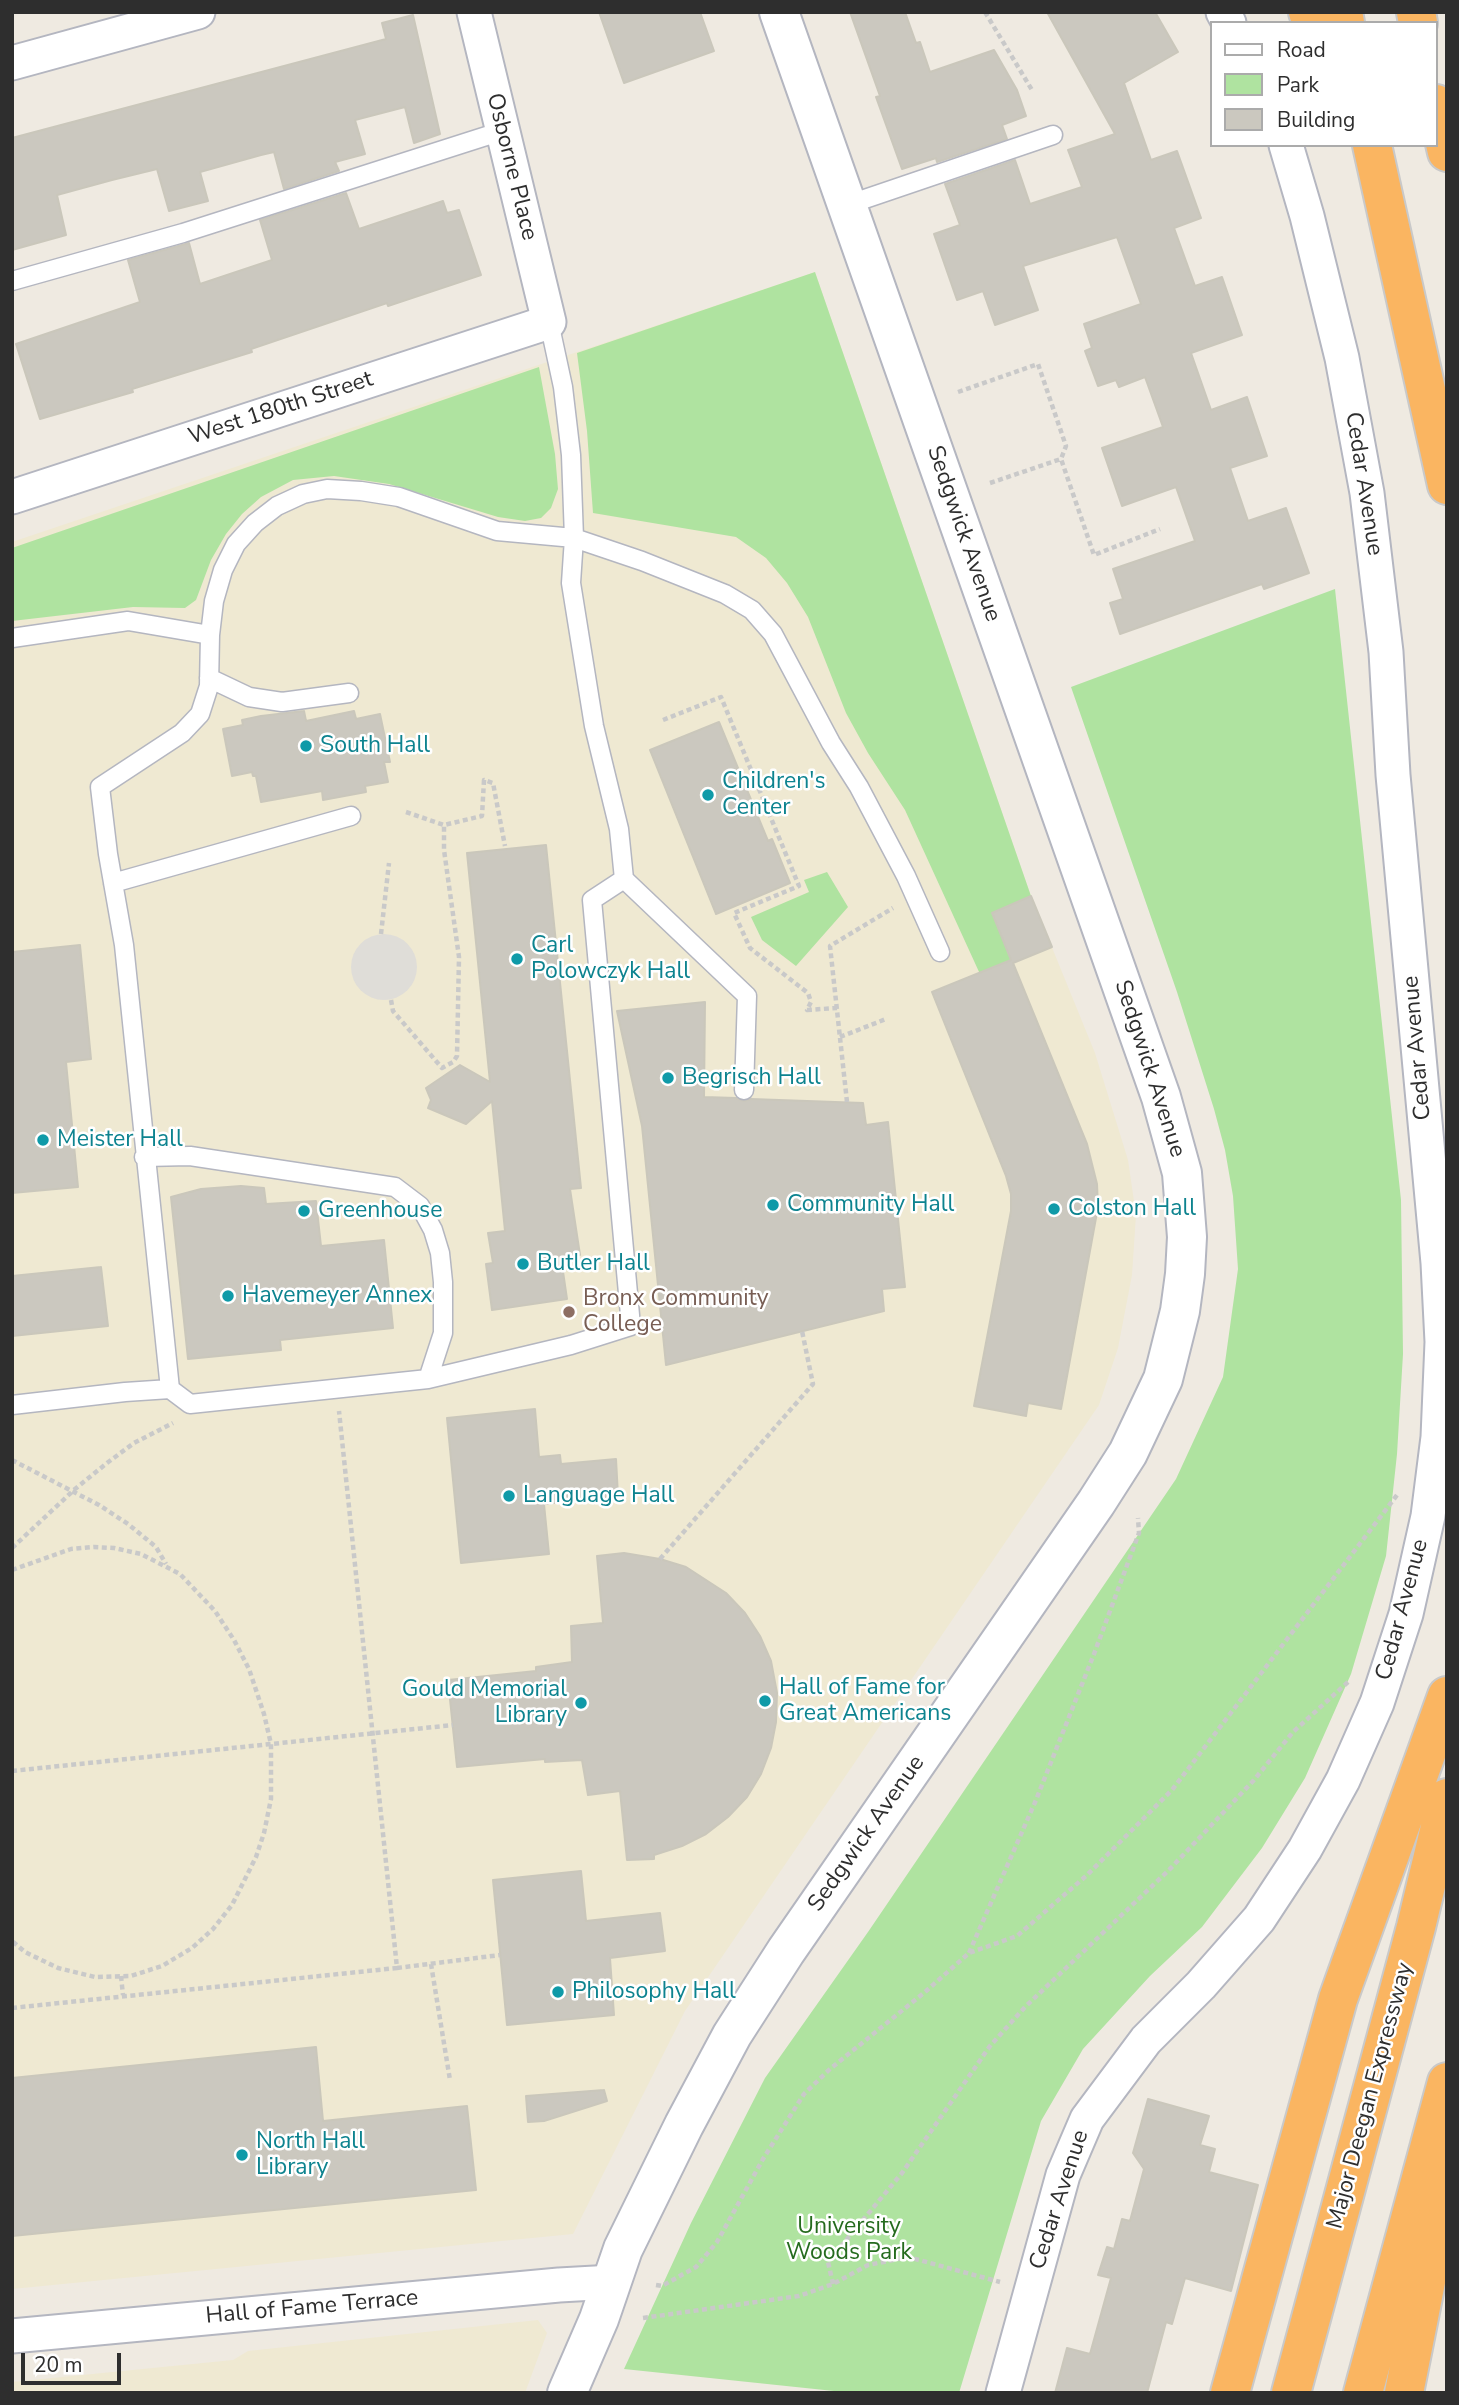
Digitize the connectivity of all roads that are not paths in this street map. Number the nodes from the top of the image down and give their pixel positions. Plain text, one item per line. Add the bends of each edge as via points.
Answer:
1 (198, 12) edge
2 (474, 12) edge
3 (779, 12) edge
4 (126, 21) edge
5 (12, 63) edge
6 (1438, 113) edge
7 (502, 131) junction
8 (1053, 135) dead end
9 (1287, 147) edge
10 (1359, 147) edge
11 (1372, 147) edge
12 (1447, 152) edge
13 (847, 205) junction
14 (1392, 236) junction
15 (12, 281) edge
16 (549, 323) junction
17 (1447, 485) edge
18 (12, 496) edge
19 (574, 538) junction
20 (210, 635) junction
21 (12, 638) edge
22 (209, 678) junction
23 (349, 693) dead end
24 (351, 816) dead end
25 (624, 880) junction
26 (113, 883) junction
27 (940, 952) dead end
28 (744, 1090) dead end
29 (145, 1157) junction
30 (428, 1379) junction
31 (170, 1389) junction
32 (12, 1405) edge
33 (1447, 1696) edge
34 (1447, 1797) edge
35 (1447, 2082) edge
36 (1447, 2175) edge
37 (613, 2282) junction
38 (12, 2336) edge
39 (568, 2393) edge
40 (1003, 2393) edge
41 (1230, 2393) edge
42 (1291, 2393) edge
43 (1363, 2393) edge
44 (1404, 2393) edge

1 - 4 street
2 - 7 street, Osborne Place
3 - 13 main road, Sedgwick Avenue
4 - 5 street
6 - 12 highway
7 - 15 lane via 183,233
7 - 16 street, Osborne Place
8 - 13 lane
9 - 40 street, Cedar Avenue via 1342,358 1367,494 1386,652 1438,1263 1442,1342 1438,1437 1428,1516 1406,1614 1377,1703 1343,1780 1259,1919 1146,2040 1087,2119 1054,2204
10 - 14 highway
11 - 14 highway
13 - 37 main road, Sedgwick Avenue via 1161,1097 1182,1173 1185,1275 1163,1379 1128,1453 732,2035 629,2237
14 - 17 highway
16 - 18 street, West 180th Street
16 - 19 lane via 571,456
19 - 20 lane via 497,531 399,498 361,491 327,489 303,494 277,506 236,544 214,601
19 - 25 lane via 571,583 594,726 619,829
19 - 27 lane via 725,594 752,610 772,634 859,787
20 - 21 lane via 128,621
20 - 22 lane
22 - 23 lane via 249,696 282,702
22 - 26 lane via 200,714 182,733 100,787
24 - 26 lane
25 - 28 lane via 747,996
25 - 30 lane via 593,900 631,1326
26 - 29 lane via 124,945
29 - 30 lane via 190,1156 395,1187 420,1206 440,1253 443,1282 443,1333
29 - 31 lane
30 - 31 lane via 190,1404
31 - 32 lane
33 - 41 highway via 1338,1999
34 - 42 highway, Major Deegan Expressway
35 - 43 highway
36 - 44 highway
37 - 38 street, Hall of Fame Terrace
37 - 39 main road, Sedgwick Avenue

